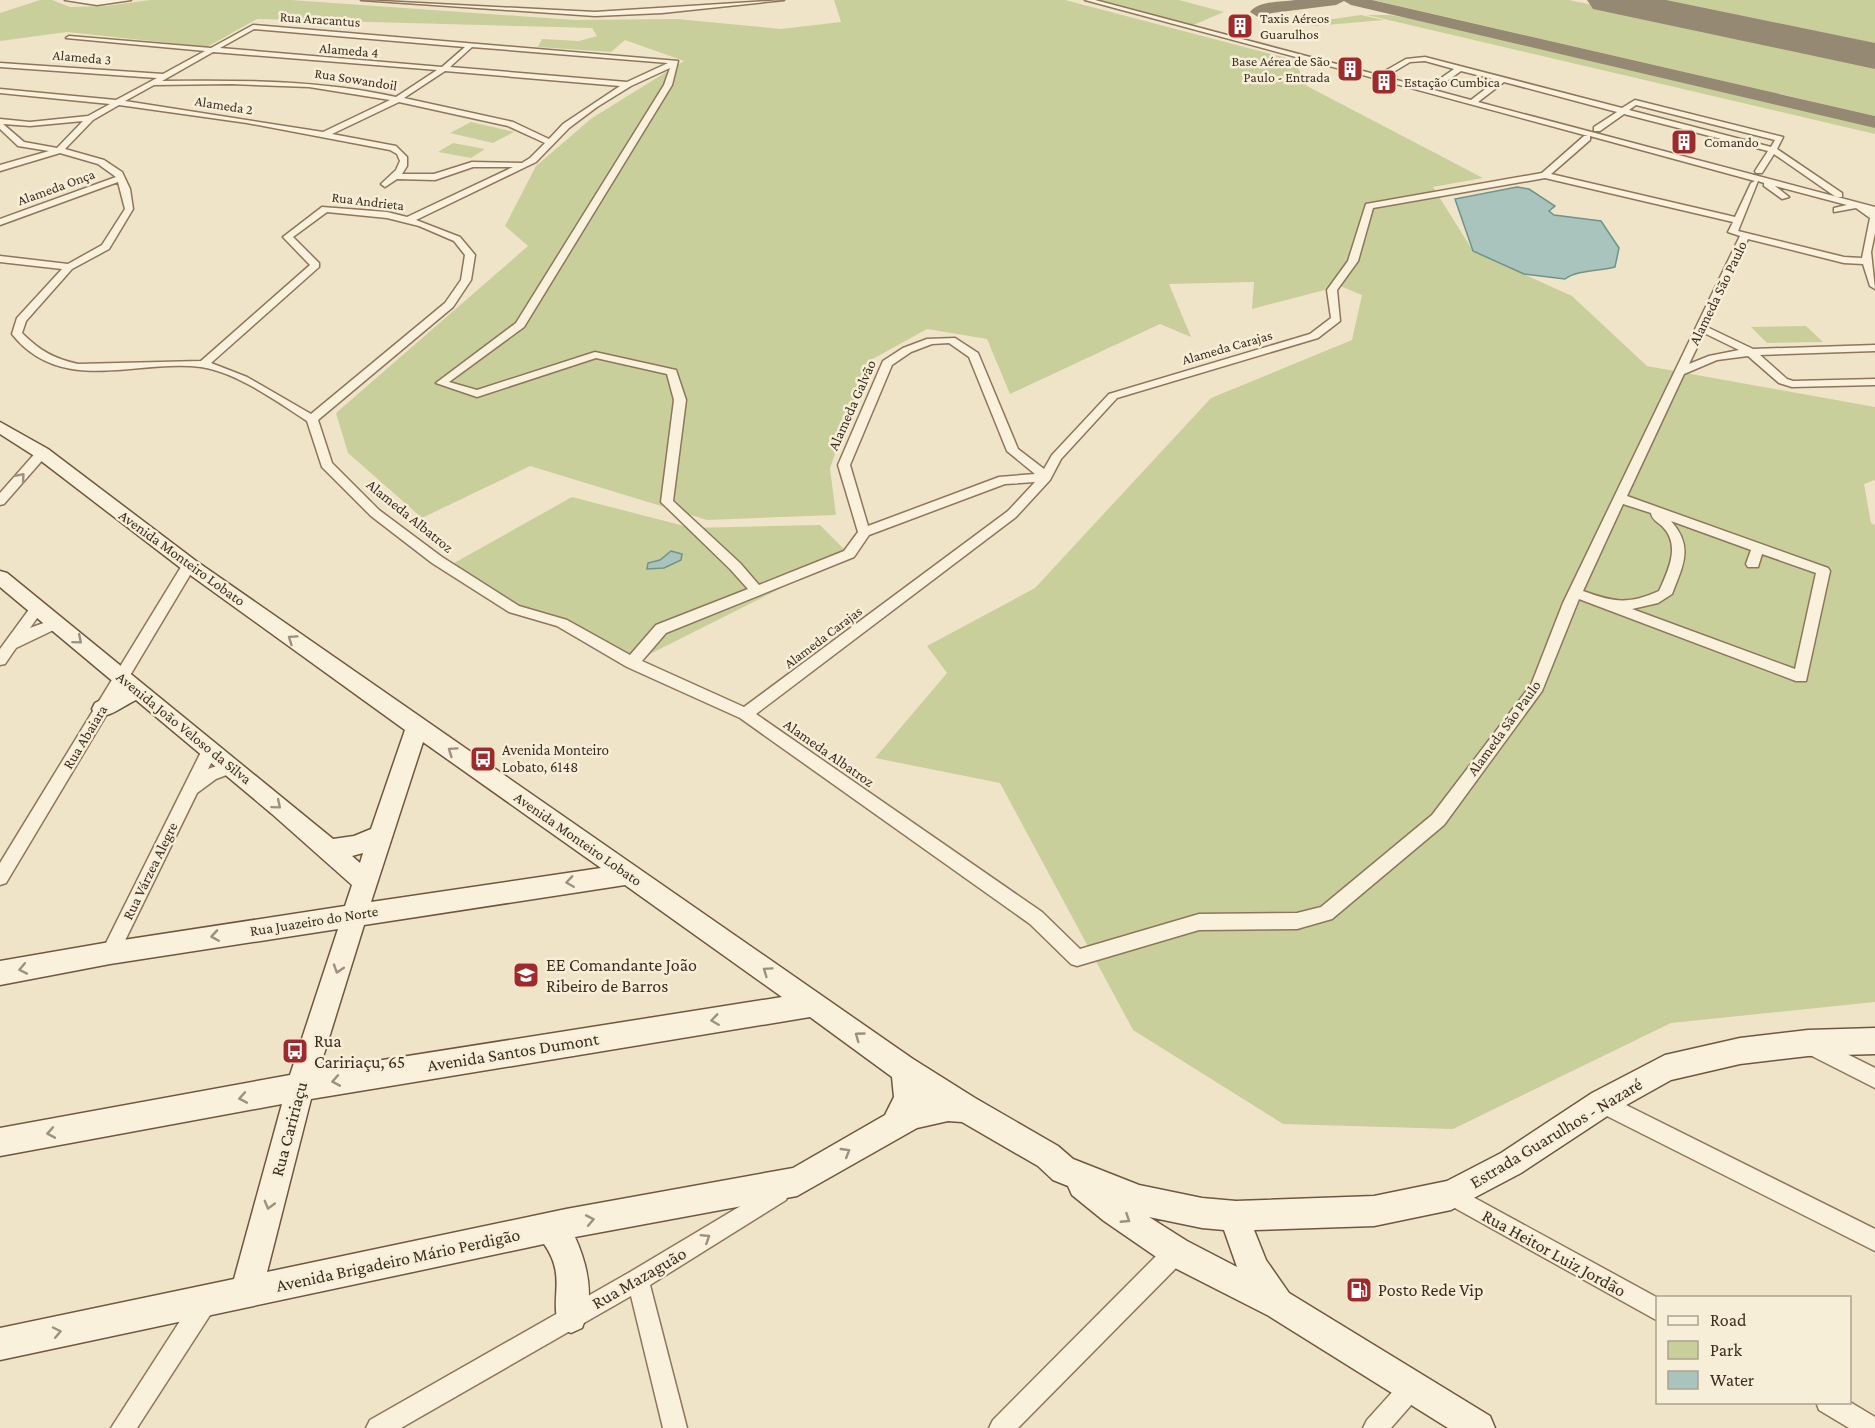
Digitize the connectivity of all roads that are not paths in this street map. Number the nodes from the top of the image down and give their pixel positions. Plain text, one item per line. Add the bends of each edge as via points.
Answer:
1 (68, 0) edge
2 (128, 0) edge
3 (364, 0) edge
4 (781, 0) edge
5 (1088, 0) edge
6 (699, 4) edge
7 (69, 38) dead end
8 (472, 44) junction
9 (211, 50) junction
10 (676, 62) junction
11 (0, 65) edge
12 (1458, 69) junction
13 (441, 70) junction
14 (163, 76) junction
15 (1380, 77) junction
16 (1502, 80) junction
17 (150, 83) junction
18 (628, 84) junction
19 (1429, 90) junction
20 (0, 91) edge
21 (396, 100) junction
22 (118, 102) junction
23 (1473, 102) junction
24 (1623, 111) junction
25 (90, 118) junction
26 (0, 123) edge
27 (1597, 129) junction
28 (1579, 130) junction
29 (325, 134) junction
30 (1611, 136) junction
31 (1587, 138) junction
32 (550, 143) junction
33 (1773, 150) junction
34 (59, 151) junction
35 (522, 165) junction
36 (0, 168) edge
37 (1759, 171) junction
38 (1739, 172) junction
39 (1545, 175) junction
40 (397, 176) junction
41 (121, 178) junction
42 (1773, 181) junction
43 (1755, 183) junction
44 (385, 184) dead end
45 (1785, 197) dead end
46 (1853, 203) junction
47 (1837, 210) dead end
48 (1875, 210) edge
49 (1875, 217) edge
50 (408, 220) junction
51 (1736, 220) junction
52 (0, 222) edge
53 (1746, 235) junction
54 (0, 260) edge
55 (1865, 261) junction
56 (69, 267) junction
57 (1872, 274) edge
58 (1875, 286) edge
59 (1701, 328) junction
60 (1875, 348) edge
61 (1753, 354) junction
62 (204, 364) junction
63 (1680, 372) junction
64 (1875, 382) edge
65 (312, 419) junction
66 (0, 427) edge
67 (42, 453) junction
68 (1046, 477) junction
69 (1620, 498) junction
70 (0, 501) edge
71 (1644, 506) junction
72 (864, 532) junction
73 (1758, 547) junction
74 (1753, 564) dead end
75 (189, 565) junction
76 (0, 577) edge
77 (757, 591) junction
78 (1575, 593) junction
79 (1606, 605) junction
80 (38, 607) junction
81 (57, 623) junction
82 (3, 656) edge
83 (632, 663) junction
84 (121, 677) junction
85 (138, 691) junction
86 (102, 709) junction
87 (745, 714) junction
88 (417, 727) junction
89 (210, 750) junction
90 (231, 767) junction
91 (190, 790) junction
92 (380, 836) junction
93 (328, 850) junction
94 (628, 874) junction
95 (0, 878) edge
96 (364, 882) junction
97 (356, 914) junction
98 (110, 953) junction
99 (1077, 958) joint
100 (0, 973) edge
101 (815, 1004) junction
102 (1875, 1041) edge
103 (1808, 1043) junction
104 (903, 1068) junction
105 (1875, 1078) edge
106 (300, 1087) junction
107 (1602, 1103) junction
108 (965, 1108) junction
109 (896, 1123) junction
110 (0, 1142) edge
111 (1056, 1163) junction
112 (797, 1182) junction
113 (1451, 1195) junction
114 (1236, 1216) junction
115 (551, 1228) junction
116 (1875, 1240) edge
117 (1176, 1252) junction
118 (638, 1280) junction
119 (246, 1293) junction
120 (207, 1301) junction
121 (1280, 1305) junction
122 (1656, 1309) edge
123 (571, 1317) junction
124 (0, 1344) edge
125 (1412, 1387) junction
126 (1830, 1404) edge
127 (123, 1428) edge
128 (378, 1428) edge
129 (675, 1428) edge
130 (1001, 1428) edge
131 (1375, 1428) edge
132 (1478, 1428) edge
133 (1872, 1428) edge

1 - 2 street
3 - 6 street via 567,14 622,13
4 - 6 street via 713,7
5 - 15 street
7 - 9 street, Alameda 4
8 - 9 street, Rua Aracantus via 253,27
8 - 10 street, Rua Aracantus
8 - 13 street
9 - 13 street, Alameda 4
9 - 14 street, Rua Aracantus
10 - 18 street
10 - 77 street via 668,85 520,325 441,383 477,394 596,355 672,372 680,400 667,502
11 - 14 street, Alameda 3
12 - 15 street via 1425,59 1408,60
12 - 16 street
12 - 19 street
13 - 18 street, Alameda 4
13 - 21 street
14 - 17 street, Rua Aracantus
15 - 19 street
16 - 23 street
16 - 24 street
17 - 21 street, Rua Sowandoil via 309,85
17 - 22 street, Rua Aracantus
18 - 32 street via 566,126
19 - 23 street
20 - 22 street, Alameda 2
21 - 29 street
21 - 32 street, Rua Sowandoil via 510,124
22 - 25 street, Rua Aracantus
22 - 29 street, Alameda 2
23 - 28 street
24 - 27 street
24 - 33 street
24 - 33 street via 1635,102 1780,139
25 - 26 street
25 - 34 street, Rua Aracantus
26 - 34 street via 21,144
27 - 28 street
27 - 30 street
28 - 30 street
28 - 31 street
29 - 40 street, Alameda 2 via 400,151 402,167
30 - 31 street via 1604,141
30 - 37 street via 1644,139
30 - 38 street
31 - 39 street
32 - 35 street
33 - 37 street
33 - 46 street
34 - 36 street
34 - 41 street via 101,162
35 - 40 street via 472,164 435,177
35 - 50 street
37 - 38 street
37 - 42 street
38 - 42 street
38 - 43 street
39 - 51 street, Alameda Carajas
39 - 68 street, Alameda Carajas via 1369,206 1353,261 1332,290 1336,320 1314,336 1113,396 1056,458
40 - 44 street
41 - 52 street, Alameda Onça
41 - 56 street via 129,209 106,247
42 - 43 street
42 - 45 street
42 - 46 street via 1799,188 1816,198
43 - 51 street
46 - 47 street
46 - 48 street
46 - 49 street
49 - 55 street via 1865,247
50 - 62 street, Rua Andrieta via 325,208 288,237 316,265
50 - 65 street, Rua Andrieta via 458,239 470,255 466,280 449,305
51 - 53 street via 1733,231
53 - 55 street via 1844,260
53 - 59 street, Alameda São Paulo
54 - 56 street
55 - 57 street
56 - 62 street via 21,320 17,334 44,359 81,368
57 - 58 street
59 - 61 street
59 - 63 street, Alameda São Paulo
60 - 61 street
61 - 63 street via 1713,358
61 - 64 street via 1783,381 1792,384
62 - 65 street
63 - 69 street, Alameda São Paulo
65 - 83 street, Alameda Albatroz via 326,464 375,513 436,560 514,609 562,623
66 - 67 main road, Avenida Monteiro Lobato
70 -> 67 street
67 - 75 main road, Avenida Monteiro Lobato
68 - 72 street via 1003,480
68 - 72 street, Alameda Galvão via 1013,451 974,355 951,340 931,341 887,363 844,465
68 - 87 street, Alameda Carajas via 1012,514
69 - 71 street
69 - 78 street, Alameda São Paulo
71 - 73 street
71 - 79 street via 1666,522 1679,539 1680,554 1665,594 1628,606
72 - 77 street via 849,554
73 - 74 street
73 - 79 street via 1824,571 1801,677
75 - 84 street, Rua Abaiara
88 -> 75 main road, Avenida Monteiro Lobato
76 - 80 main road, Avenida João Veloso da Silva
77 - 83 street via 661,629
78 - 79 street
78 - 99 street, Alameda São Paulo via 1537,687 1438,820 1326,914 1297,921 1199,922
80 - 81 main road, Avenida João Veloso da Silva
80 - 82 street
81 - 82 street via 25,637
81 -> 84 main road, Avenida João Veloso da Silva
83 - 87 street, Alameda Albatroz
84 - 85 main road, Avenida João Veloso da Silva
84 - 86 street, Rua Abaiara
85 - 86 main road
85 - 89 main road, Avenida João Veloso da Silva
86 - 95 street, Rua Abaiara
87 - 99 street, Alameda Albatroz via 1036,918
88 - 92 main road, Rua Caririaçu
94 -> 88 main road, Avenida Monteiro Lobato
89 - 90 main road, Avenida João Veloso da Silva
89 - 91 street, Rua Várzea Alegre
90 - 91 street, Rua Várzea Alegre via 210,775
90 -> 93 main road, Avenida João Veloso da Silva
91 - 98 street, Rua Várzea Alegre
92 - 93 main road via 357,846
92 - 96 main road, Rua Caririaçu
93 - 96 main road, Avenida João Veloso da Silva
94 -> 97 main road, Rua Juazeiro do Norte
101 -> 94 main road, Avenida Monteiro Lobato
96 - 97 main road, Rua Caririaçu
97 -> 98 main road, Rua Juazeiro do Norte
97 -> 106 main road, Rua Caririaçu
98 -> 100 main road, Rua Juazeiro do Norte
104 -> 101 main road, Avenida Monteiro Lobato
101 -> 106 main road, Avenida Santos Dumont
102 - 103 main road, Estrada Guarulhos - Nazaré
103 - 105 street
103 - 107 main road, Estrada Guarulhos - Nazaré via 1688,1061 1665,1068
104 - 108 main road, Avenida Monteiro Lobato
104 - 109 main road via 908,1079 908,1102
106 -> 110 main road, Avenida Santos Dumont
106 -> 119 main road, Rua Caririaçu
107 - 113 main road, Estrada Guarulhos - Nazaré via 1511,1163
107 - 116 street
108 - 109 main road, Rua Mazaguão via 930,1110
108 - 111 main road, Avenida Monteiro Lobato
112 -> 109 main road, Rua Mazaguão
111 - 114 main road, Avenida Monteiro Lobato via 1066,1158
111 -> 117 main road via 1114,1211
115 -> 112 main road, Avenida Brigadeiro Mário Perdigão
118 -> 112 street, Rua Mazaguão
113 - 114 main road, Estrada Guarulhos - Nazaré via 1374,1211
113 - 122 street, Rua Heitor Luiz Jordão
114 - 121 main road via 1254,1270
115 - 119 main road, Avenida Brigadeiro Mário Perdigão
115 - 123 main road via 568,1253 574,1293
117 - 121 main road
117 - 130 street
118 - 123 street, Rua Mazaguão
118 - 129 street
119 - 120 main road, Avenida Brigadeiro Mário Perdigão
124 -> 120 main road, Avenida Brigadeiro Mário Perdigão
120 - 127 street
121 - 125 main road
123 - 128 street, Rua Mazaguão
125 - 131 street
125 - 132 main road
126 - 133 street

